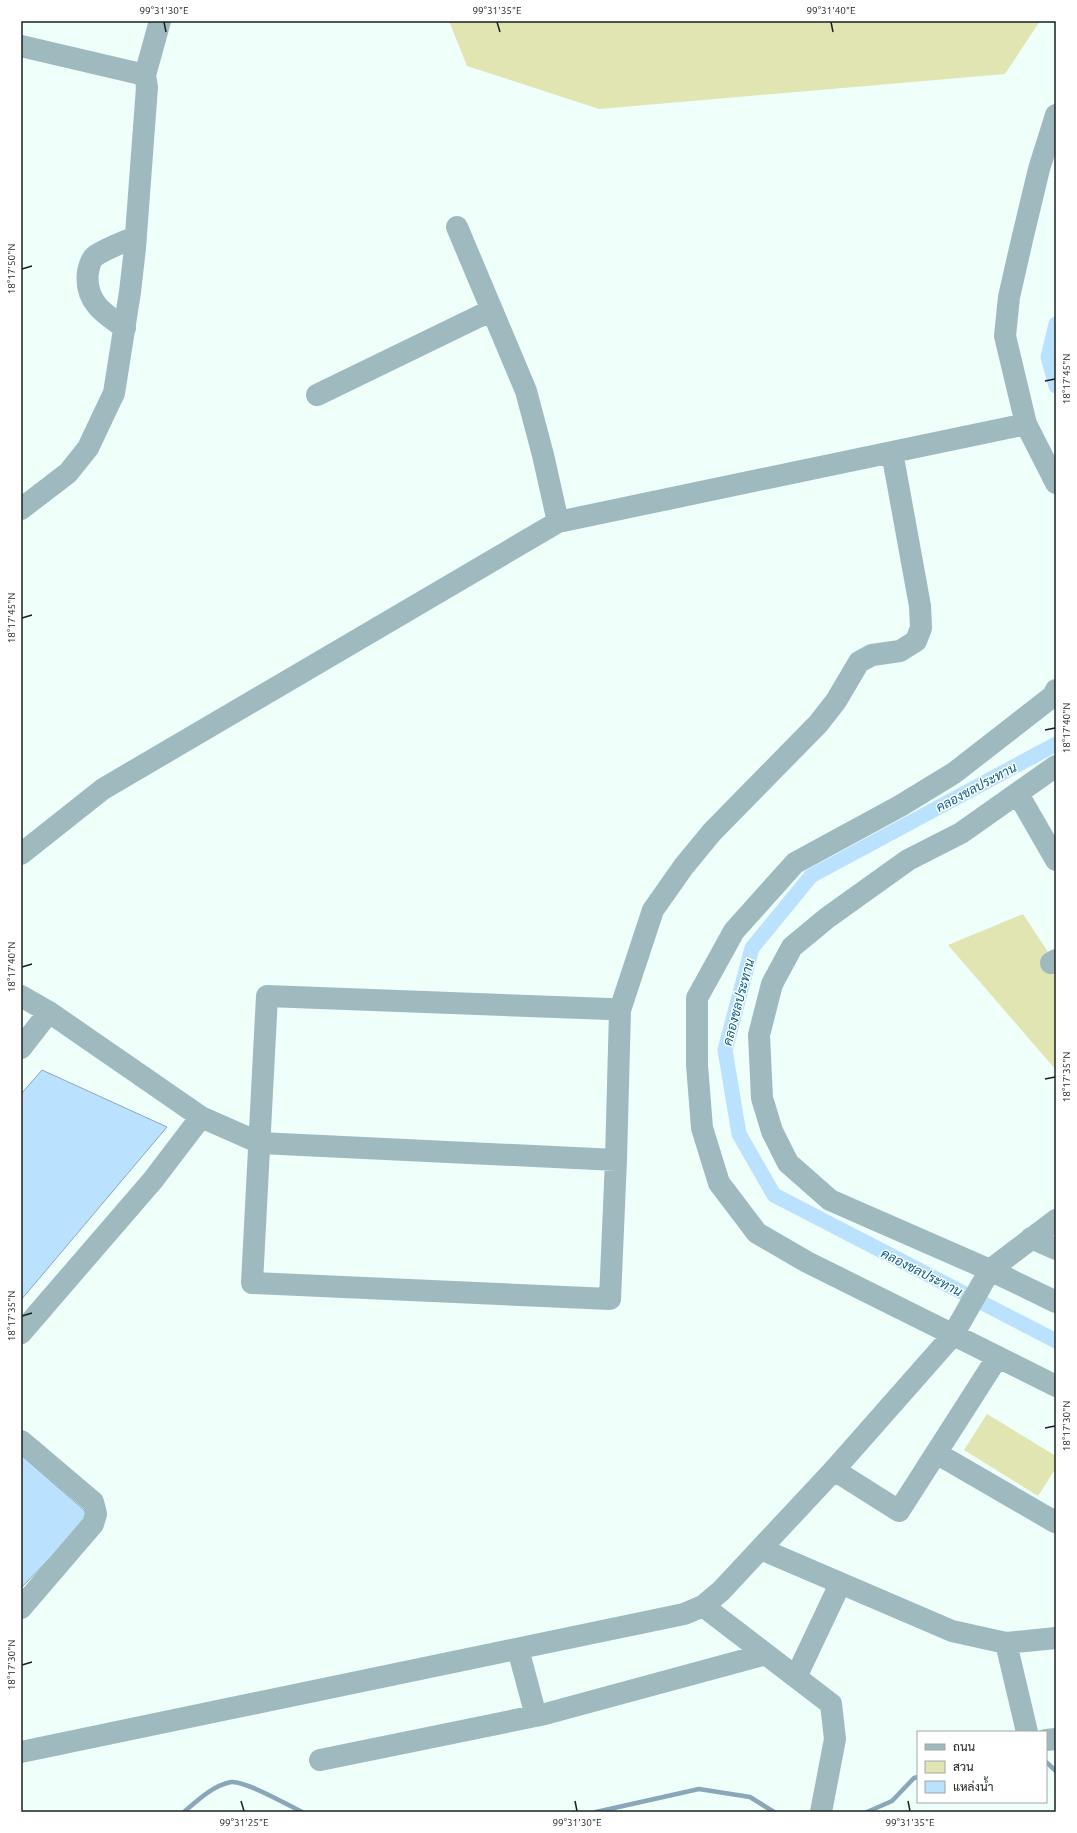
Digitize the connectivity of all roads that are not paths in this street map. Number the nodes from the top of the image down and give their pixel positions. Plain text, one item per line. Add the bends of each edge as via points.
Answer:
1 (160, 21) edge
2 (21, 46) edge
3 (145, 76) junction
4 (1056, 115) edge
5 (456, 227) dead end
6 (135, 237) junction
7 (492, 310) junction
8 (125, 328) junction
9 (317, 395) dead end
10 (1026, 424) junction
11 (892, 452) junction
12 (1056, 483) edge
13 (21, 509) edge
14 (558, 522) junction
15 (1056, 690) edge
16 (1056, 766) edge
17 (1018, 794) junction
18 (21, 854) edge
19 (1056, 860) edge
20 (21, 996) edge
21 (620, 1010) junction
22 (49, 1012) junction
23 (21, 1048) edge
24 (201, 1117) junction
25 (260, 1143) junction
26 (616, 1160) junction
27 (1056, 1220) edge
28 (1031, 1238) junction
29 (1056, 1249) edge
30 (990, 1270) junction
31 (1056, 1302) edge
32 (21, 1333) edge
33 (953, 1335) junction
34 (997, 1358) junction
35 (1056, 1386) edge
36 (21, 1441) edge
37 (936, 1453) junction
38 (834, 1470) junction
39 (1056, 1519) edge
40 (761, 1549) junction
41 (840, 1584) junction
42 (703, 1606) junction
43 (21, 1608) edge
44 (1056, 1638) edge
45 (1006, 1643) junction
46 (518, 1650) junction
47 (766, 1654) junction
48 (796, 1678) junction
49 (536, 1716) junction
50 (1027, 1731) edge
51 (21, 1752) edge
52 (320, 1760) dead end
53 (821, 1810) edge

1 - 3 street
2 - 3 street
3 - 6 street via 148,87
4 - 10 street via 1039,170 1008,305 1005,336
5 - 7 street
6 - 8 street
6 - 8 street via 94,257 87,278 89,290 100,310
7 - 9 street
7 - 14 street via 526,391 544,455
8 - 13 street via 114,393 88,448 68,473
10 - 11 street
10 - 12 street
11 - 14 street
11 - 21 street via 920,606 921,628 916,641 900,651 872,655 858,662 836,701 818,724 712,832 684,866 653,910
14 - 18 street via 103,789
15 - 33 street via 1052,696 954,773 900,806 795,863 734,931 697,998 697,1065 702,1128 719,1183 757,1233 807,1262
16 - 17 street
17 - 19 street
17 - 30 street via 961,833 908,860 827,918 792,947 772,984 759,1035 762,1098 772,1131 788,1163 830,1200
20 - 22 street
21 - 25 street via 267,996
21 - 26 street
22 - 23 street
22 - 24 street
24 - 25 street
24 - 32 street via 152,1180
25 - 26 street
25 - 26 street via 252,1283 610,1299
27 - 28 street
28 - 29 street
28 - 30 street
30 - 31 street
30 - 33 street
33 - 34 street
33 - 38 street
34 - 35 street
34 - 37 street
36 - 43 street via 94,1502 96,1514 93,1524
37 - 38 street via 898,1511
37 - 39 street via 1055,1522
38 - 40 street
40 - 41 street
40 - 42 street
41 - 45 street via 952,1631
41 - 48 street
42 - 46 street via 684,1614
42 - 47 street
44 - 45 street
45 - 50 street
46 - 49 street
46 - 51 street
47 - 48 street
47 - 49 street
48 - 53 street via 831,1704 835,1739
49 - 52 street

